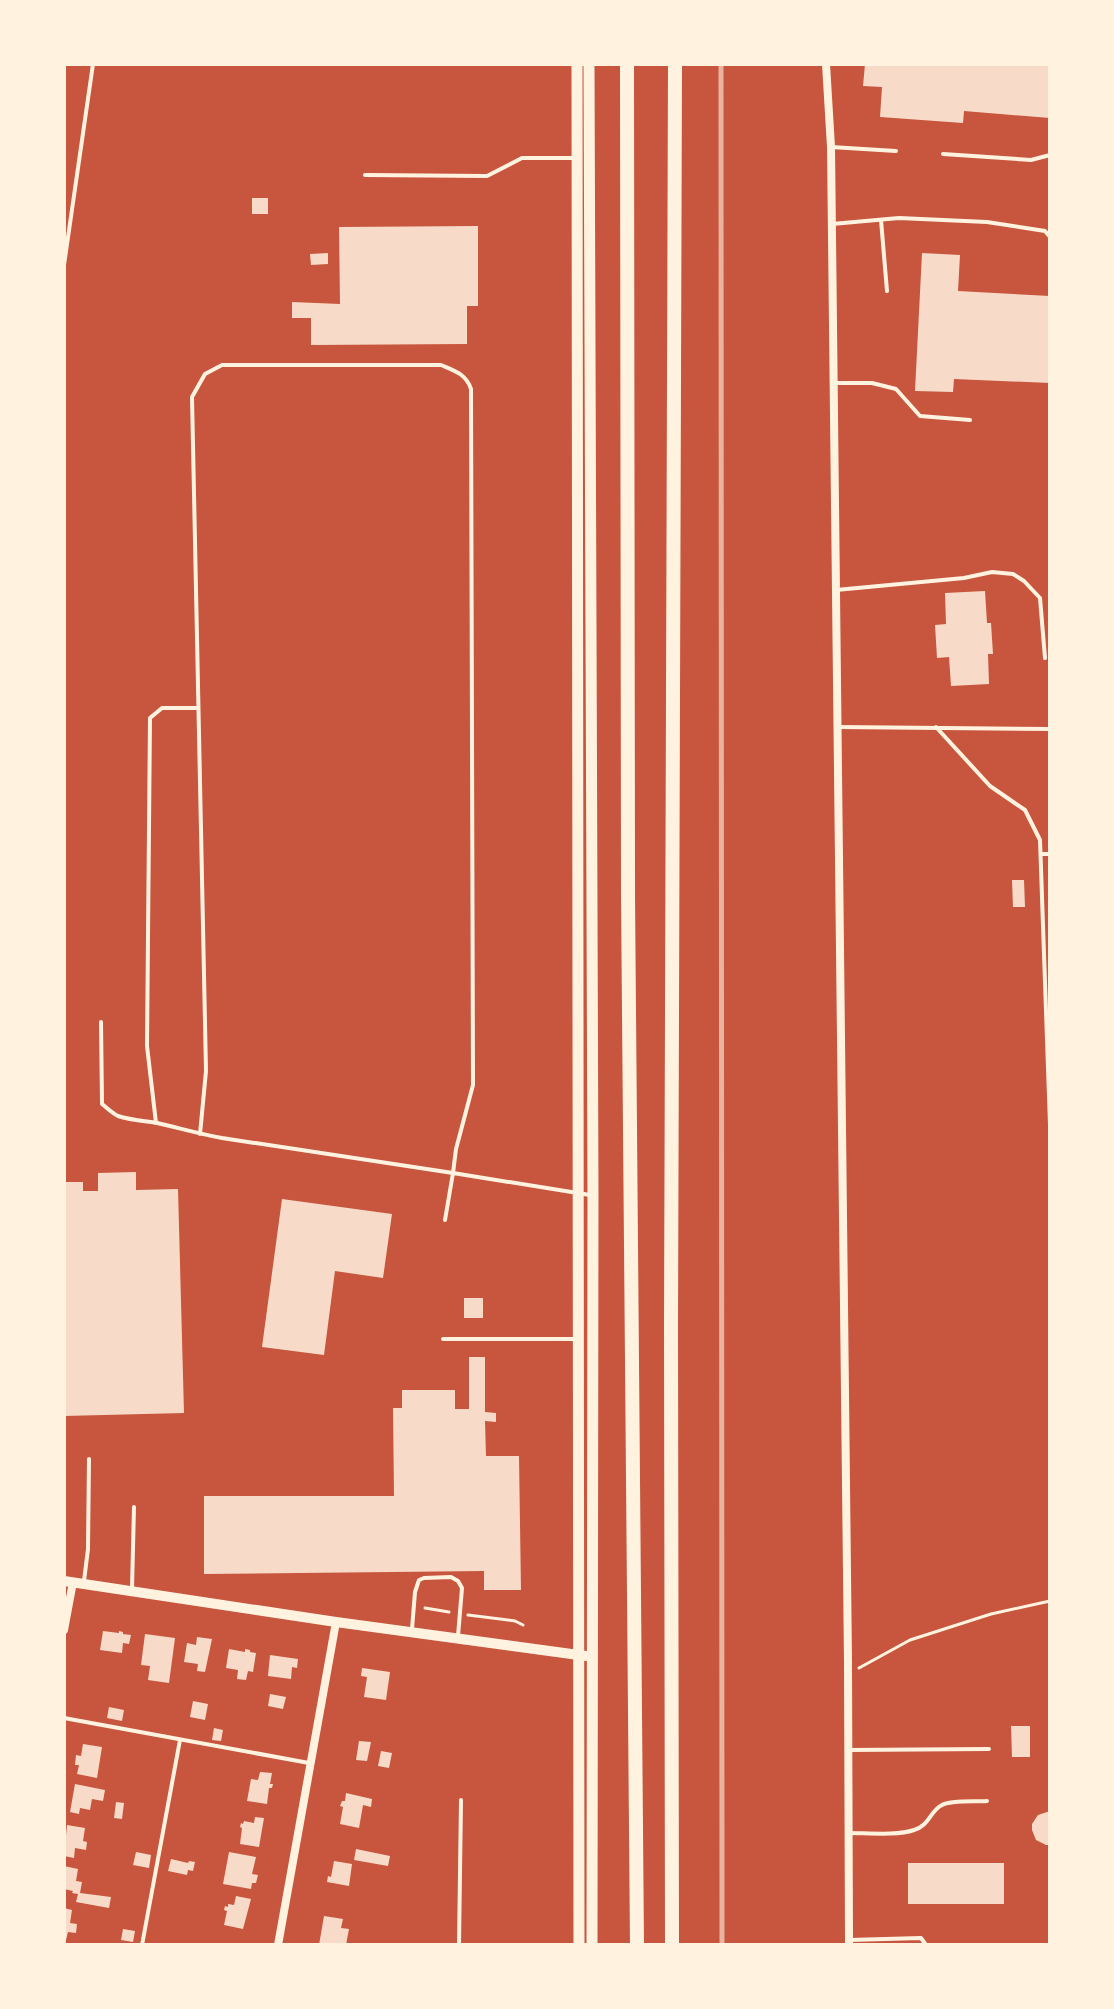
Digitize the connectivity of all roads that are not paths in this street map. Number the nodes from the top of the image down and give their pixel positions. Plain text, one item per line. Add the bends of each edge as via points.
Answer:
1 (93, 64) edge
2 (246, 64) edge
3 (277, 64) edge
4 (413, 64) edge
5 (577, 64) edge
6 (589, 64) edge
7 (627, 64) edge
8 (675, 64) edge
9 (826, 64) edge
10 (831, 147) junction
11 (896, 151) dead end
12 (943, 154) dead end
13 (1050, 155) edge
14 (582, 158) junction
15 (365, 175) dead end
16 (881, 220) junction
17 (832, 224) junction
18 (1050, 237) edge
19 (64, 265) edge
20 (887, 291) dead end
21 (834, 383) junction
22 (970, 420) dead end
23 (836, 590) junction
24 (1045, 658) dead end
25 (198, 708) junction
26 (838, 727) junction
27 (936, 727) junction
28 (1050, 729) edge
29 (1041, 854) junction
30 (1050, 854) edge
31 (101, 1022) dead end
32 (156, 1123) junction
33 (1050, 1125) edge
34 (200, 1134) junction
35 (453, 1173) junction
36 (579, 1193) junction
37 (593, 1195) junction
38 (445, 1220) dead end
39 (443, 1339) dead end
40 (578, 1339) junction
41 (592, 1339) junction
42 (89, 1459) dead end
43 (134, 1507) dead end
44 (73, 1582) edge
45 (132, 1591) junction
46 (336, 1622) junction
47 (64, 1630) edge
48 (412, 1633) junction
49 (457, 1639) junction
50 (578, 1655) junction
51 (592, 1656) junction
52 (64, 1718) edge
53 (180, 1740) junction
54 (989, 1749) dead end
55 (848, 1750) junction
56 (310, 1763) junction
57 (461, 1800) dead end
58 (987, 1801) dead end
59 (849, 1833) junction
60 (849, 1943) edge
61 (142, 1945) edge
62 (278, 1945) edge
63 (459, 1945) edge
64 (579, 1945) edge
65 (592, 1945) edge
66 (637, 1945) edge
67 (672, 1945) edge
68 (926, 1945) edge

1 - 19 lane
2 - 3 lane
3 - 4 lane
5 - 14 main road
6 - 14 main road
7 - 66 highway
8 - 67 highway
9 - 10 street
10 - 11 lane
10 - 17 street
12 - 13 lane via 1031,160
14 - 15 lane via 522,158 487,176
14 - 36 main road
14 - 37 main road
16 - 17 lane
16 - 18 lane via 987,222 1045,231
16 - 20 lane
17 - 21 street
21 - 22 lane via 896,389 920,416
21 - 23 street
23 - 24 lane via 1013,574 1040,598
23 - 26 street
25 - 32 lane via 162,708 150,718 147,1046
25 - 34 lane via 206,1071
25 - 35 lane via 192,397 205,374 222,365 441,365 458,372 471,389 473,1085
26 - 27 lane
26 - 55 street
27 - 28 lane
27 - 29 lane via 990,786 1025,810
29 - 30 lane
29 - 33 lane
31 - 32 lane via 102,1104 115,1115
32 - 34 lane
34 - 35 lane
35 - 36 lane
35 - 38 lane
36 - 37 lane
36 - 40 main road
37 - 41 main road
39 - 40 lane
40 - 41 lane
40 - 50 main road
41 - 51 main road
42 - 44 lane via 88,1549
43 - 45 lane
44 - 45 street
44 - 47 street
45 - 46 street
46 - 48 street
46 - 56 street
48 - 49 street
48 - 49 lane via 419,1580 451,1577 462,1588
49 - 50 street
50 - 51 street
50 - 64 main road
51 - 65 main road
52 - 53 lane
53 - 56 lane
53 - 61 lane
54 - 55 lane
55 - 59 street
56 - 62 street
57 - 63 lane
58 - 59 lane via 945,1803 918,1830
59 - 60 street
60 - 68 lane via 921,1938

